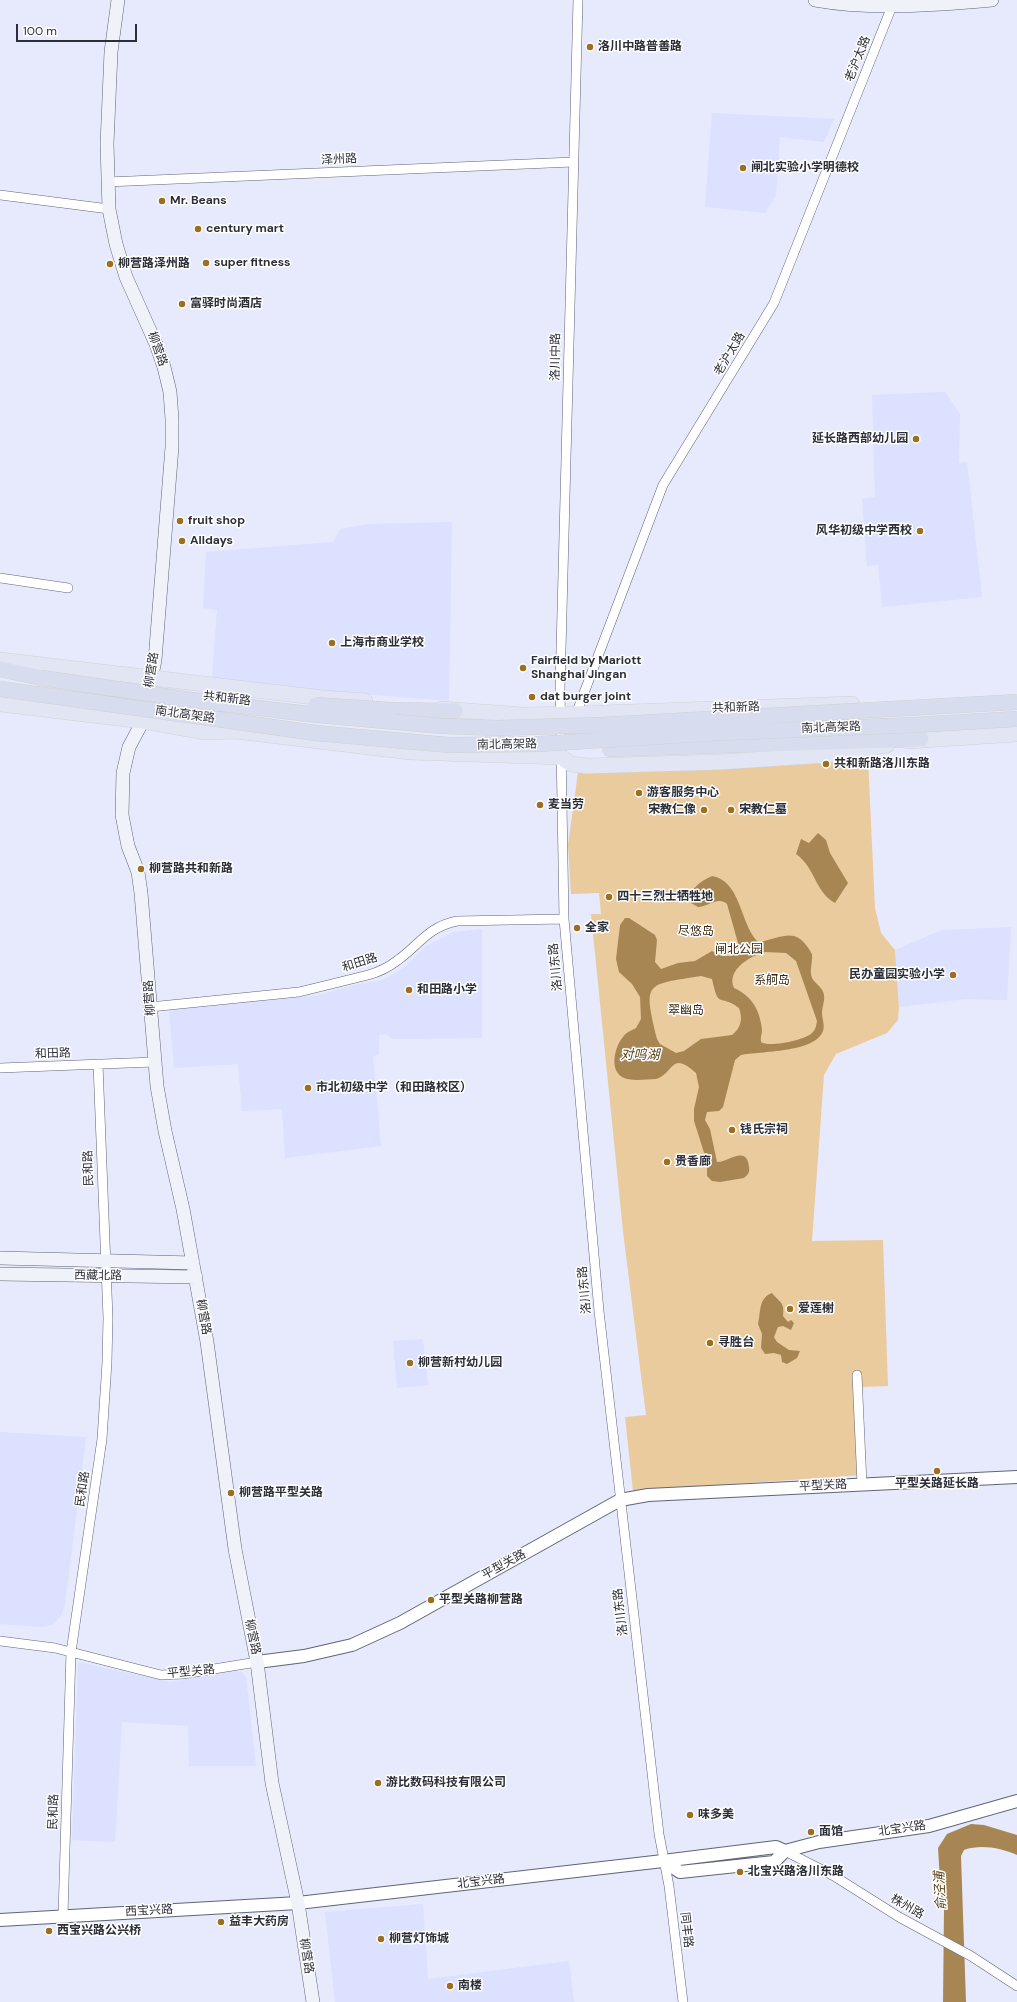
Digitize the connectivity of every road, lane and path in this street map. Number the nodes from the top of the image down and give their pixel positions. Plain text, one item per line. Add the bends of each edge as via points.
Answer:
1 (118, 0) edge
2 (578, 0) edge
3 (815, 0) edge
4 (992, 0) edge
5 (894, 2) edge
6 (573, 162) junction
7 (107, 182) junction
8 (0, 195) edge
9 (109, 209) junction
10 (0, 578) edge
11 (68, 588) dead end
12 (0, 660) edge
13 (0, 670) edge
14 (151, 684) junction
15 (89, 685) junction
16 (0, 689) edge
17 (0, 694) edge
18 (1017, 697) edge
19 (1017, 702) edge
20 (0, 704) edge
21 (455, 711) junction
22 (561, 714) junction
23 (576, 714) junction
24 (143, 718) junction
25 (1017, 719) edge
26 (1017, 734) edge
27 (921, 739) junction
28 (539, 744) junction
29 (561, 757) junction
30 (564, 919) junction
31 (150, 1008) junction
32 (154, 1062) junction
33 (98, 1064) junction
34 (0, 1068) edge
35 (0, 1258) edge
36 (104, 1261) junction
37 (193, 1263) junction
38 (0, 1274) edge
39 (105, 1276) junction
40 (196, 1277) junction
41 (857, 1375) dead end
42 (1017, 1477) edge
43 (862, 1484) junction
44 (620, 1500) junction
45 (0, 1641) edge
46 (71, 1652) junction
47 (257, 1662) junction
48 (1017, 1801) edge
49 (785, 1851) junction
50 (663, 1861) junction
51 (298, 1902) junction
52 (63, 1915) junction
53 (0, 1920) edge
54 (1017, 1986) edge
55 (313, 2002) edge
56 (683, 2002) edge

1 - 7 main road, 柳营路 via 111,52
2 - 6 street, 洛川中路
3 - 5 main road via 846,4
4 - 5 main road
5 - 23 street, 老沪太路 via 774,303 663,486
6 - 7 street, 泽州路
6 - 22 street, 洛川中路
7 - 9 main road, 柳营路
8 - 9 street
9 - 14 main road, 柳营路 via 123,266 156,344 170,392 172,447
10 - 11 street
12 - 14 main road, 共和新路
13 - 14 main road, 共和新路
13 - 15 highway, 南北高架路, bridge
14 - 21 main road, 共和新路 via 356,713 415,717
14 - 24 main road, 柳营路
15 - 19 highway, 南北高架路, bridge via 317,715 441,726 497,728 601,725
15 - 21 highway, bridge via 163,686 321,705
16 - 28 highway, 南北高架路, bridge via 316,733 449,745
17 - 24 main road
18 - 23 main road, 共和新路
20 - 24 main road
21 - 22 main road, 共和新路 via 523,715
22 - 23 main road, 共和新路
22 - 29 street, 洛川东路
24 - 29 main road via 410,752
24 - 31 main road, 柳营路 via 129,747 123,773 122,815 128,846 138,872
25 - 28 highway, 南北高架路, bridge via 716,732
26 - 27 main road
27 - 28 highway, bridge via 610,748
27 - 29 main road via 827,755 720,762 587,766 571,764
27 - 29 main road via 834,733 569,749
29 - 30 street, 洛川东路
30 - 31 street, 和田路 via 446,923 426,935 394,963 368,975 299,992
30 - 44 street, 洛川东路 via 599,1311
31 - 32 main road, 柳营路
32 - 33 street, 和田路
32 - 37 main road, 柳营路 via 161,1111
33 - 34 street, 和田路
33 - 36 street, 民和路
35 - 36 main road, 西藏北路
36 - 37 main road, 西藏北路
36 - 39 street, 民和路
37 - 40 main road, 柳营路
38 - 39 main road, 西藏北路
39 - 40 main road, 西藏北路
39 - 46 street, 民和路 via 108,1347 104,1422
40 - 47 main road, 柳营路 via 209,1351 237,1563
41 - 43 street
42 - 43 street, 平型关路
43 - 44 street, 平型关路 via 648,1495
44 - 47 street, 平型关路 via 400,1623 352,1645 304,1656
44 - 50 street, 洛川东路
45 - 46 street, 平型关路
46 - 47 street, 平型关路 via 161,1674 182,1674
46 - 52 street, 民和路
47 - 51 main road, 柳营路 via 272,1783
48 - 49 street, 北宝兴路 via 929,1826 819,1842
49 - 50 street, 北宝兴路 via 776,1847
49 - 54 street, 株州路 via 834,1876 898,1917 971,1956
50 - 51 street, 北宝兴路
50 - 56 street, 同丰路
51 - 52 street, 西宝兴路
51 - 55 main road, 柳营路
52 - 53 street, 西宝兴路

